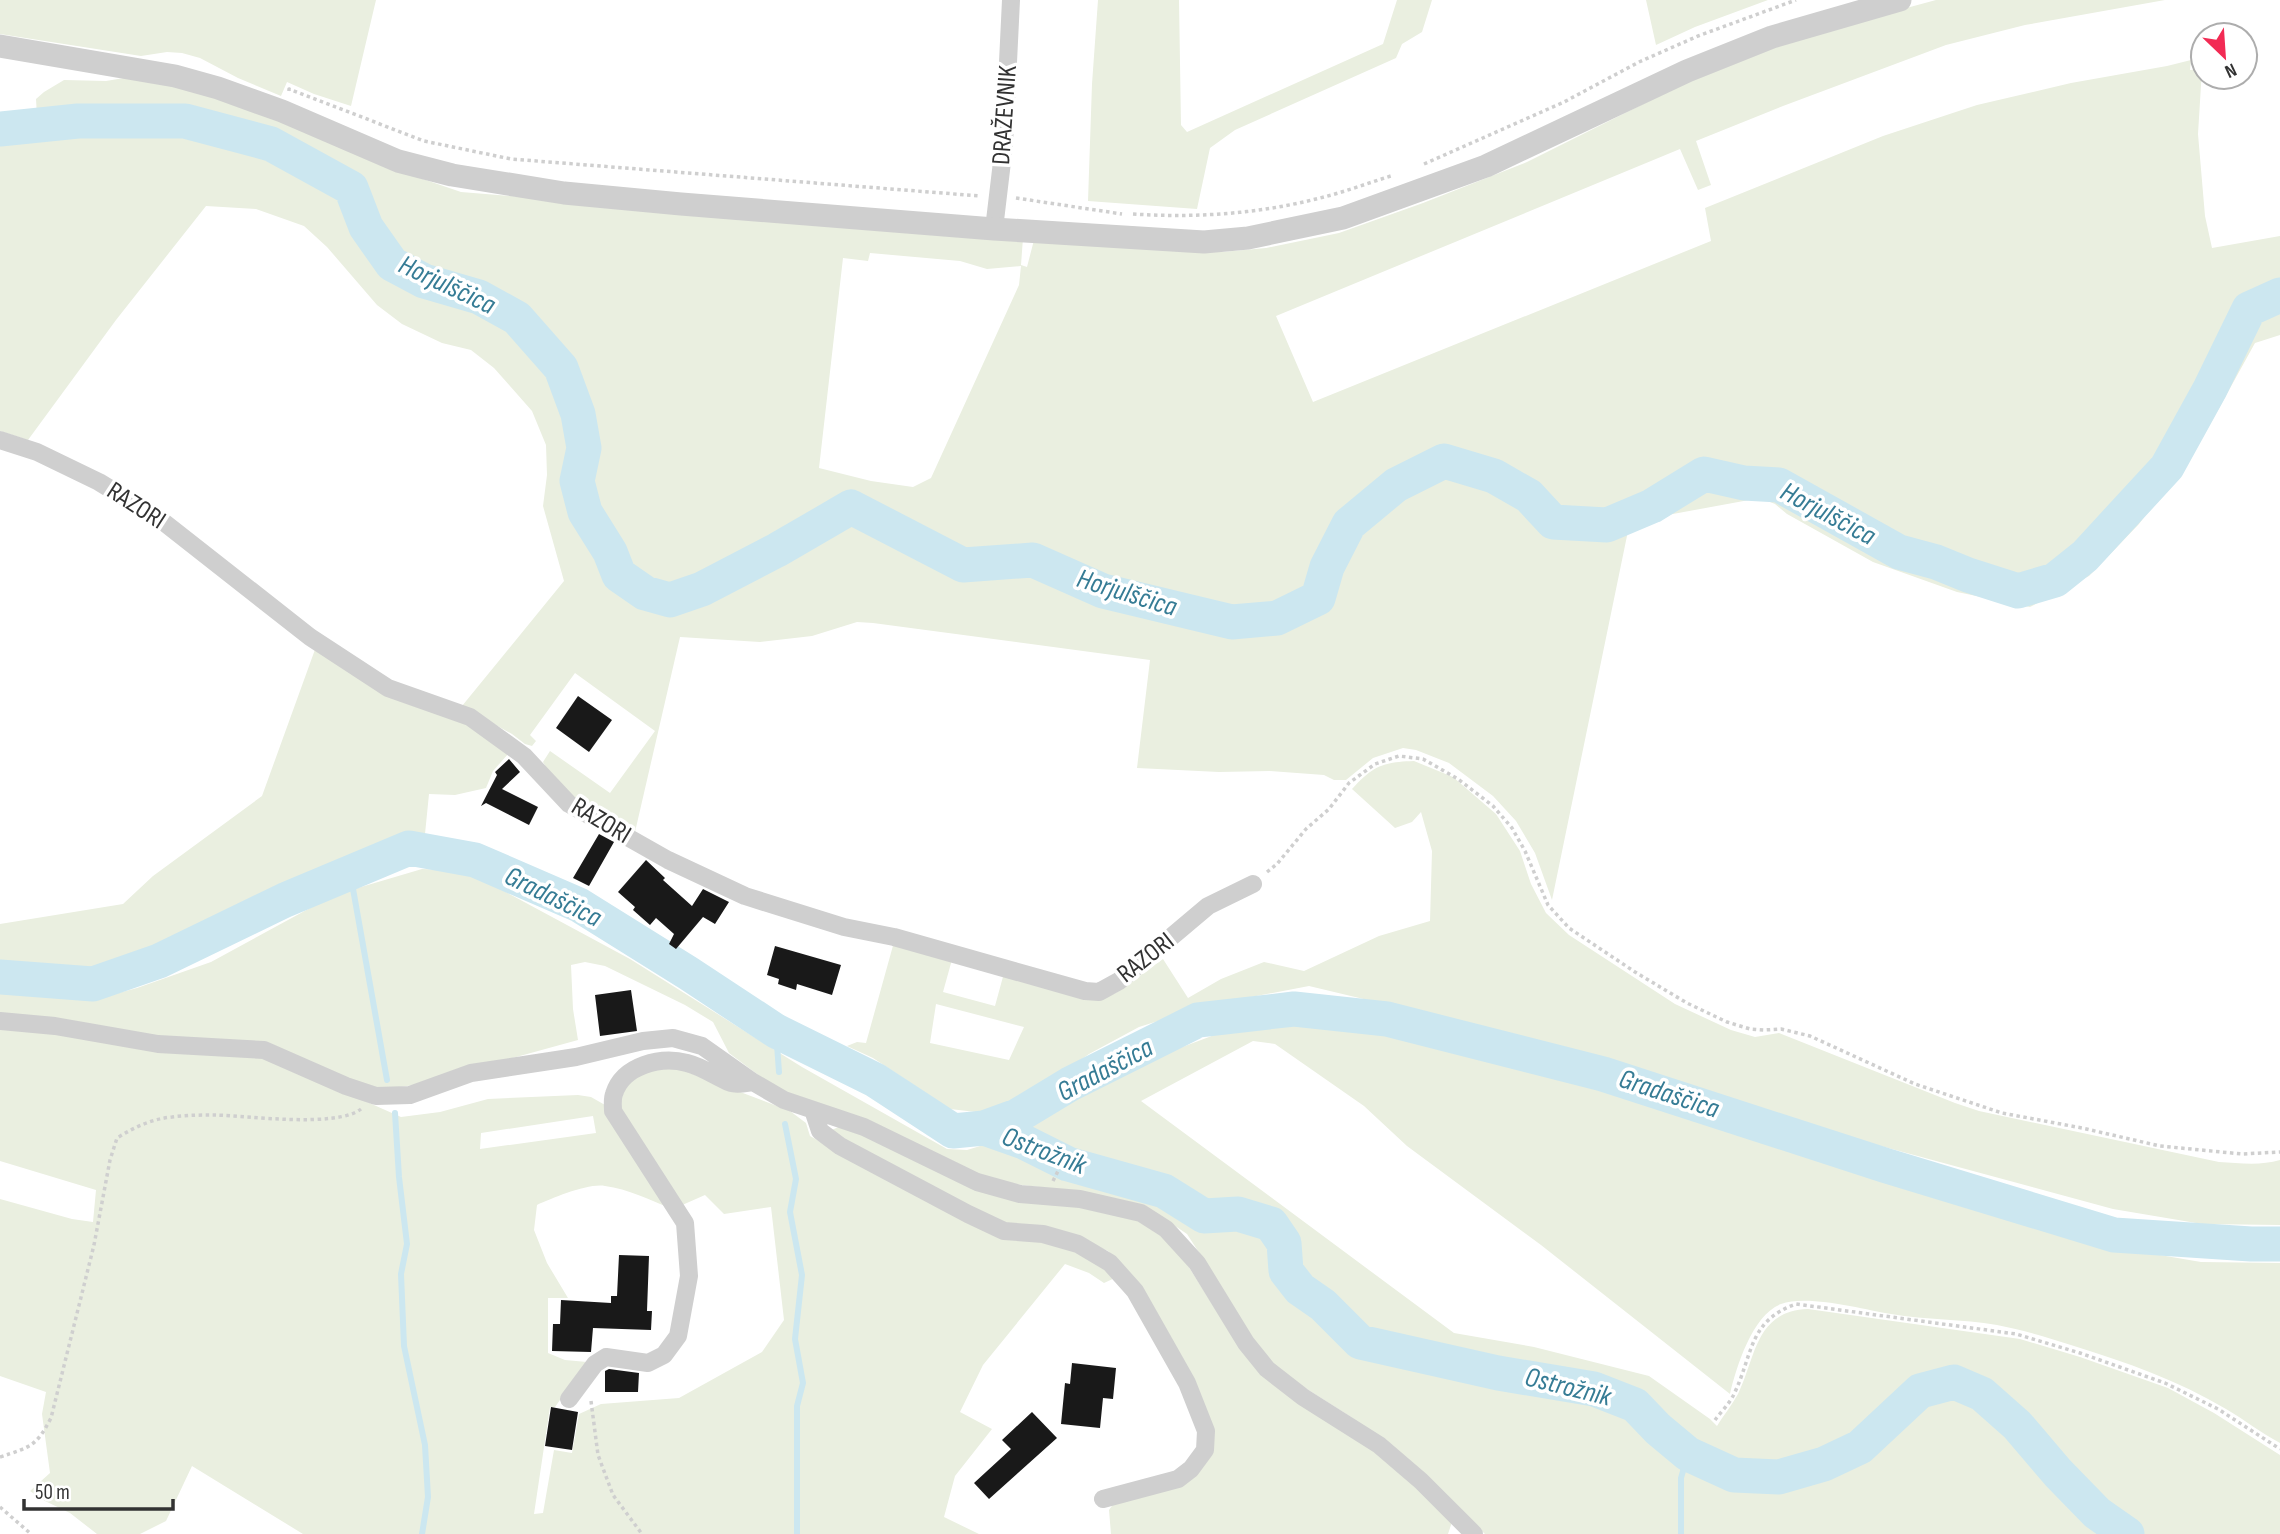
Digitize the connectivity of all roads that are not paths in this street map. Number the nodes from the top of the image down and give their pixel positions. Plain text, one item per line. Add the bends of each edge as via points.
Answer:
1 (1011, 0) edge
2 (1900, 0) edge
3 (0, 46) edge
4 (994, 229) junction
5 (0, 440) edge
6 (1253, 884) road end
7 (0, 1021) edge
8 (752, 1082) junction
9 (813, 1110) junction
10 (569, 1399) dead end
11 (1103, 1499) dead end
12 (1474, 1534) edge

1 - 4 street, DRAŽEVNIK via 1004,145
2 - 4 street via 1772,37 1687,71 1486,166 1343,218 1248,238 1204,242
3 - 4 street via 175,76 282,111 398,161 452,175 564,193
5 - 6 street, RAZORI via 37,452 110,488 161,520 310,637 388,688 470,717 524,757 569,804 668,860 745,896 844,927 1099,992 1119,981 1208,906
7 - 8 street via 158,1044 264,1050 376,1096 410,1095 471,1073 673,1038 702,1046
8 - 9 street
8 - 10 street via 733,1084 710,1071 667,1060 633,1069 614,1094 613,1111 685,1223 690,1276 678,1336 664,1355 648,1363 606,1357 595,1364
9 - 11 street via 820,1131 840,1146 1004,1231 1043,1234 1078,1244 1110,1262 1135,1291 1187,1382 1206,1431 1205,1450 1178,1479
9 - 12 street via 864,1127 977,1182 1020,1194 1080,1199 1141,1213 1166,1229 1197,1263 1267,1369 1379,1445

